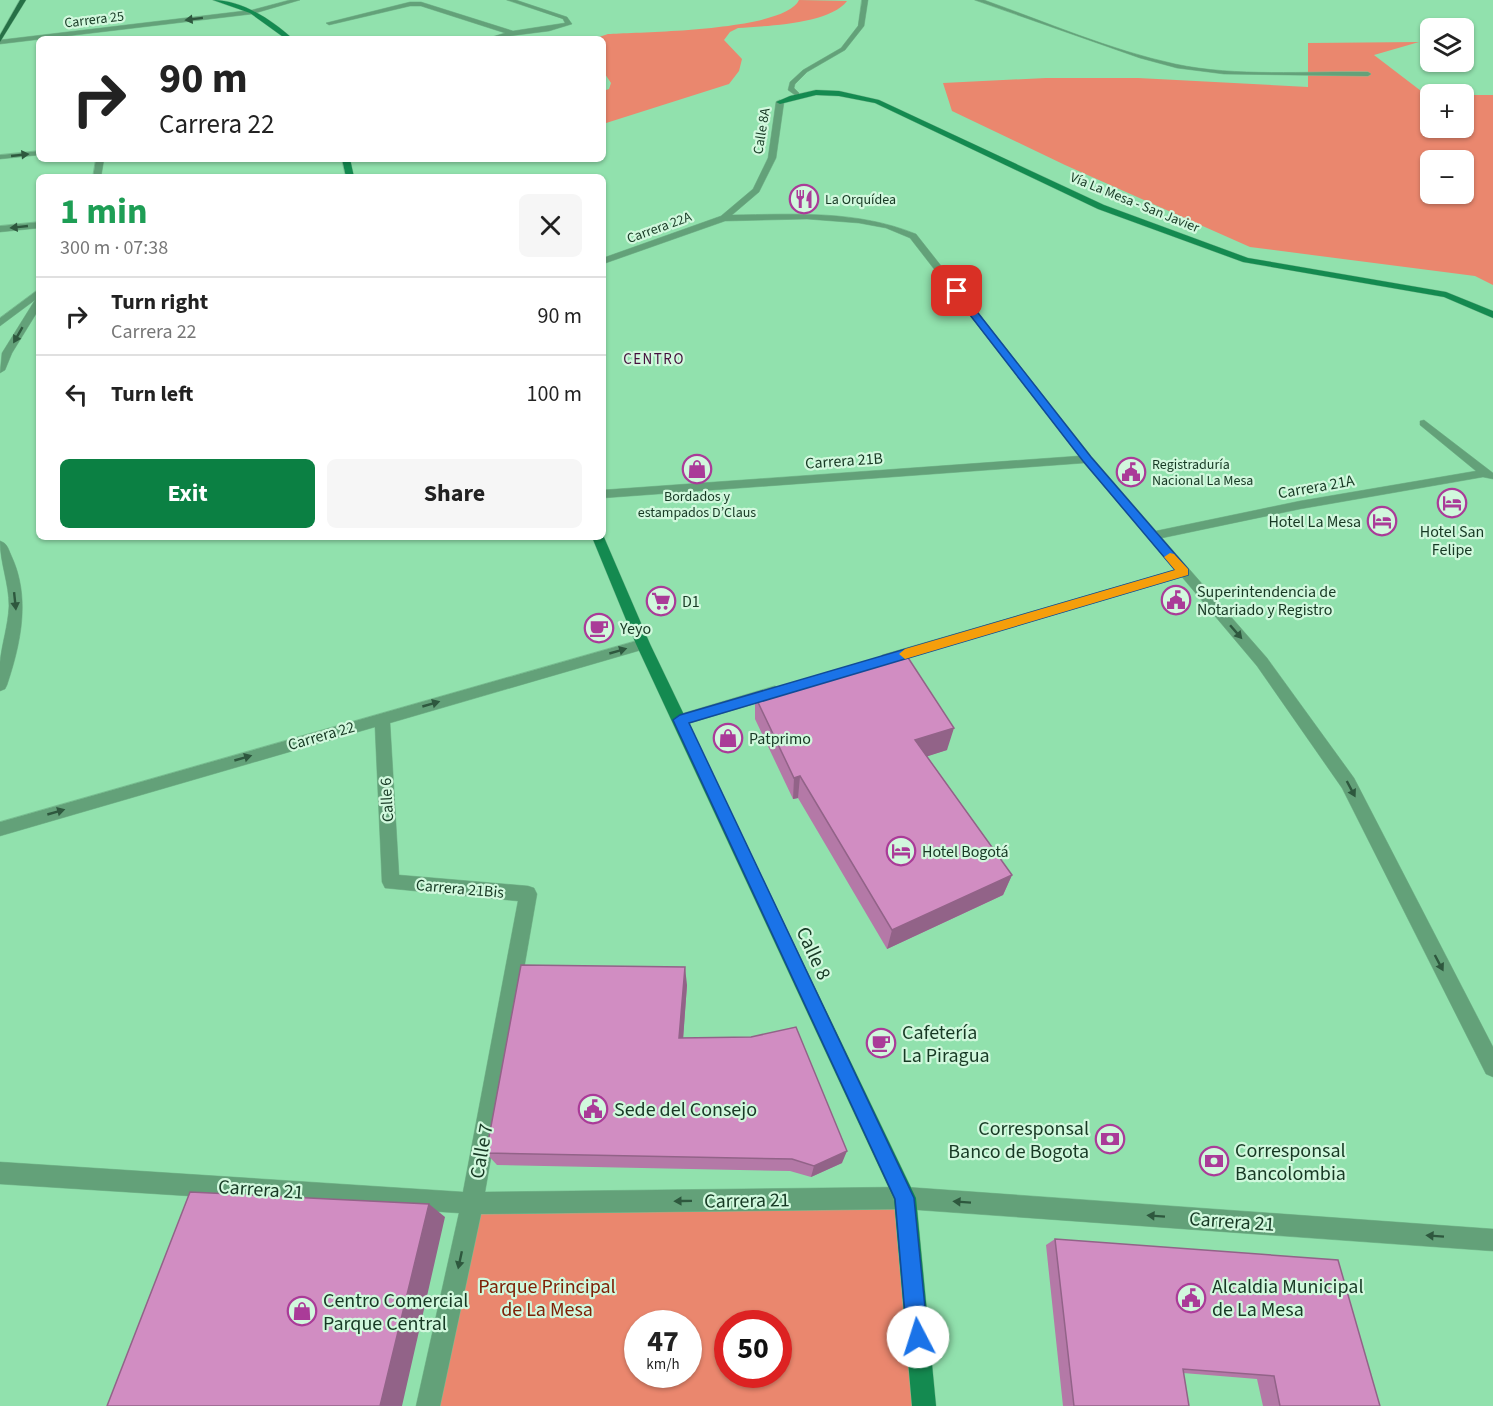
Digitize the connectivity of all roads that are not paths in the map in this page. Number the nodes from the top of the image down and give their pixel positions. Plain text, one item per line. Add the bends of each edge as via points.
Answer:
1 (23, 0) edge
2 (216, 0) edge
3 (297, 0) edge
4 (510, 0) edge
5 (865, 0) edge
6 (978, 0) edge
7 (252, 12) junction
8 (329, 23) dead end
9 (512, 33) junction
10 (73, 36) edge
11 (286, 36) edge
12 (500, 36) edge
13 (36, 39) edge
14 (0, 41) edge
15 (1368, 74) dead end
16 (797, 94) junction
17 (780, 102) joint
18 (36, 153) edge
19 (0, 157) edge
20 (724, 218) junction
21 (36, 225) edge
22 (0, 229) edge
23 (606, 260) edge
24 (36, 294) edge
25 (36, 306) edge
26 (1493, 315) edge
27 (0, 323) edge
28 (0, 370) edge
29 (1424, 423) dead end
30 (1087, 459) junction
31 (1489, 477) edge
32 (606, 494) edge
33 (1153, 536) junction
34 (599, 540) edge
35 (0, 545) edge
36 (1184, 572) junction
37 (643, 644) junction
38 (875, 663) edge
39 (0, 685) edge
40 (795, 686) edge
41 (382, 718) junction
42 (680, 720) junction
43 (0, 829) edge
44 (391, 882) joint
45 (528, 894) joint
46 (1493, 1067) edge
47 (0, 1173) edge
48 (904, 1198) junction
49 (472, 1203) junction
50 (1493, 1240) edge
51 (428, 1406) edge
52 (924, 1406) edge

1 - 14 main road
2 - 7 street
3 - 7 street, Carrera 25
4 - 9 street via 565,18 569,24
5 - 16 street via 861,26 843,50 805,71 792,83 790,89
6 - 15 street via 1177,66 1224,72
7 -> 10 street, Carrera 25
7 - 11 street
8 - 9 street via 421,4
9 - 12 street
13 - 14 street, Carrera 25
16 - 17 street, Vía La Mesa - San Javier
16 - 26 street, Vía La Mesa - San Javier via 846,94 877,101 1101,207 1246,260 1446,296
17 - 20 street, Calle 8A via 772,158 756,190
19 -> 18 street
20 - 23 street, Carrera 22A
20 - 30 street via 807,216 859,220 913,236
21 -> 22 street
24 - 27 street
25 -> 28 street
29 - 31 street
30 - 32 street, Carrera 21B
30 - 33 street
31 - 33 street, Carrera 21A via 1300,505
33 - 36 street
34 - 37 street, Calle 8
35 -> 39 street via 12,574 16,612
36 - 38 street
36 -> 46 street via 1262,662 1348,783
41 -> 37 street, Carrera 22
37 - 42 street, Calle 8
40 - 42 street
43 -> 41 street, Carrera 22
41 - 44 street, Calle 6
42 - 48 street, Calle 8
44 - 45 street, Carrera 21Bis
45 - 49 street, Calle 7
47 - 49 street, Carrera 21
48 -> 49 street, Carrera 21
50 -> 48 street, Carrera 21
48 - 52 street, Calle 8
49 -> 51 street, Calle 7

